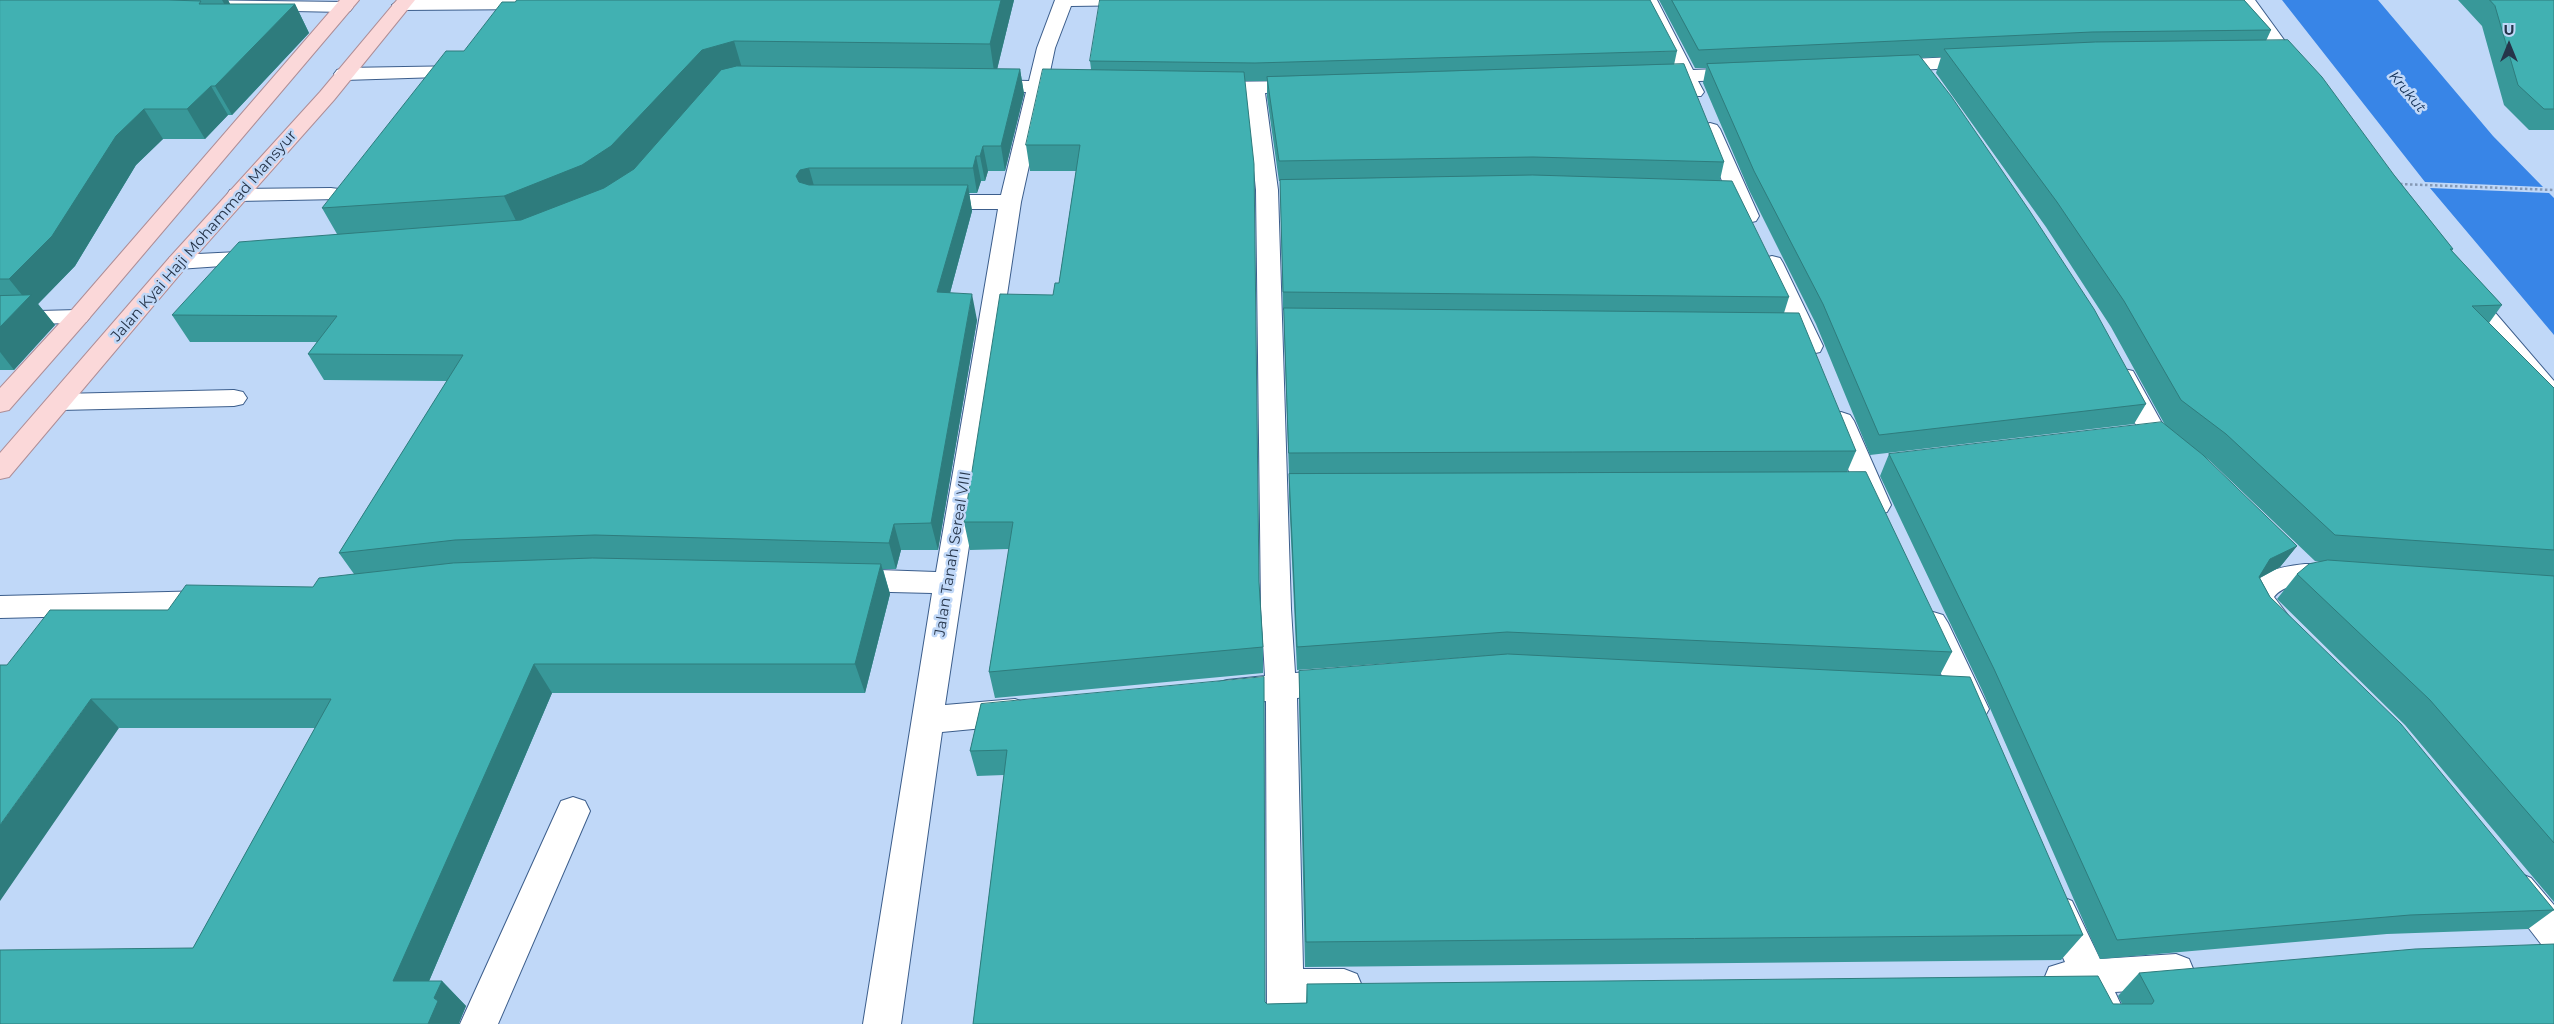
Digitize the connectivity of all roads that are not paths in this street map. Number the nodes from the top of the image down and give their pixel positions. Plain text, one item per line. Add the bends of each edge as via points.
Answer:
1 (1142, 0) edge
2 (1648, 0) edge
3 (2246, 0) edge
4 (1064, 1) edge
5 (347, 3) edge
6 (404, 3) edge
7 (172, 4) edge
8 (538, 4) edge
9 (1996, 62) edge
10 (1918, 65) junction
11 (1870, 67) edge
12 (469, 72) edge
13 (1765, 72) edge
14 (344, 74) junction
15 (1688, 76) junction
16 (1639, 78) edge
17 (1933, 85) edge
18 (969, 86) edge
19 (1037, 87) junction
20 (1096, 87) edge
21 (1324, 87) edge
22 (1186, 88) edge
23 (2310, 88) edge
24 (1255, 89) junction
25 (331, 194) edge
26 (238, 195) junction
27 (913, 202) edge
28 (1010, 202) junction
29 (275, 257) edge
30 (178, 262) junction
31 (122, 263) junction
32 (2456, 281) edge
33 (134, 315) junction
34 (78, 317) junction
35 (0, 320) edge
36 (1772, 324) edge
37 (1802, 325) junction
38 (2111, 354) edge
39 (1822, 373) edge
40 (2554, 397) edge
41 (234, 398) dead end
42 (1832, 399) edge
43 (60, 402) junction
44 (0, 404) edge
45 (2154, 433) junction
46 (2125, 436) edge
47 (2192, 462) edge
48 (1889, 464) edge
49 (0, 470) edge
50 (1863, 475) junction
51 (1837, 483) edge
52 (1888, 528) edge
53 (2356, 576) edge
54 (822, 579) edge
55 (948, 582) junction
56 (240, 601) edge
57 (1922, 601) edge
58 (0, 607) edge
59 (2298, 642) edge
60 (1360, 680) edge
61 (1281, 686) junction
62 (1202, 694) edge
63 (1045, 709) edge
64 (927, 720) junction
65 (1984, 736) edge
66 (573, 811) dead end
67 (2498, 864) edge
68 (2050, 889) edge
69 (2544, 943) edge
70 (2208, 969) edge
71 (2089, 979) junction
72 (2030, 980) edge
73 (1375, 986) edge
74 (1286, 987) junction
75 (479, 1024) edge
76 (882, 1024) edge
77 (1286, 1024) edge
78 (2111, 1024) edge

1 - 4 street
2 - 15 street
3 - 23 street via 2276,56
4 - 19 street, Jalan Tanah Sereal VIII via 1046,48
5 - 7 street
5 - 31 main road via 318,25
6 - 8 street
6 - 14 main road, Jalan Kyai Haji Mohammad Mansyur
9 - 10 street
10 - 11 street
10 - 17 street
12 - 14 street
13 - 15 street
14 - 26 main road, Jalan Kyai Haji Mohammad Mansyur
15 - 16 street
15 - 37 street via 1726,191 1760,240
18 - 19 street
19 - 20 street
19 - 28 street, Jalan Tanah Sereal VIII
21 - 24 street
22 - 24 street
24 - 61 street via 1277,190 1283,486
25 - 26 street
26 - 30 main road, Jalan Kyai Haji Mohammad Mansyur
27 - 28 street
28 - 55 street, Jalan Tanah Sereal VIII
29 - 30 street
30 - 31 main road
30 - 33 main road, Jalan Kyai Haji Mohammad Mansyur
31 - 34 main road
32 - 40 street
33 - 34 main road
33 - 43 main road, Jalan Kyai Haji Mohammad Mansyur
34 - 35 street
34 - 44 main road
36 - 37 street
37 - 39 street
38 - 45 street
41 - 43 street
42 - 50 street
43 - 49 main road, Jalan Kyai Haji Mohammad Mansyur
45 - 46 street
45 - 47 street
48 - 50 street
50 - 51 street
50 - 52 street
53 - 59 street via 2297,563 2263,588 2259,599
54 - 55 street
55 - 64 street, Jalan Tanah Sereal VIII
56 - 58 street
57 - 65 street via 1950,690
60 - 61 street
61 - 62 street
61 - 74 street
63 - 64 street
64 - 76 street, Jalan Tanah Sereal VIII
66 - 75 street
67 - 69 street
68 - 71 street
70 - 71 street
71 - 72 street
71 - 78 street
73 - 74 street
74 - 77 street

